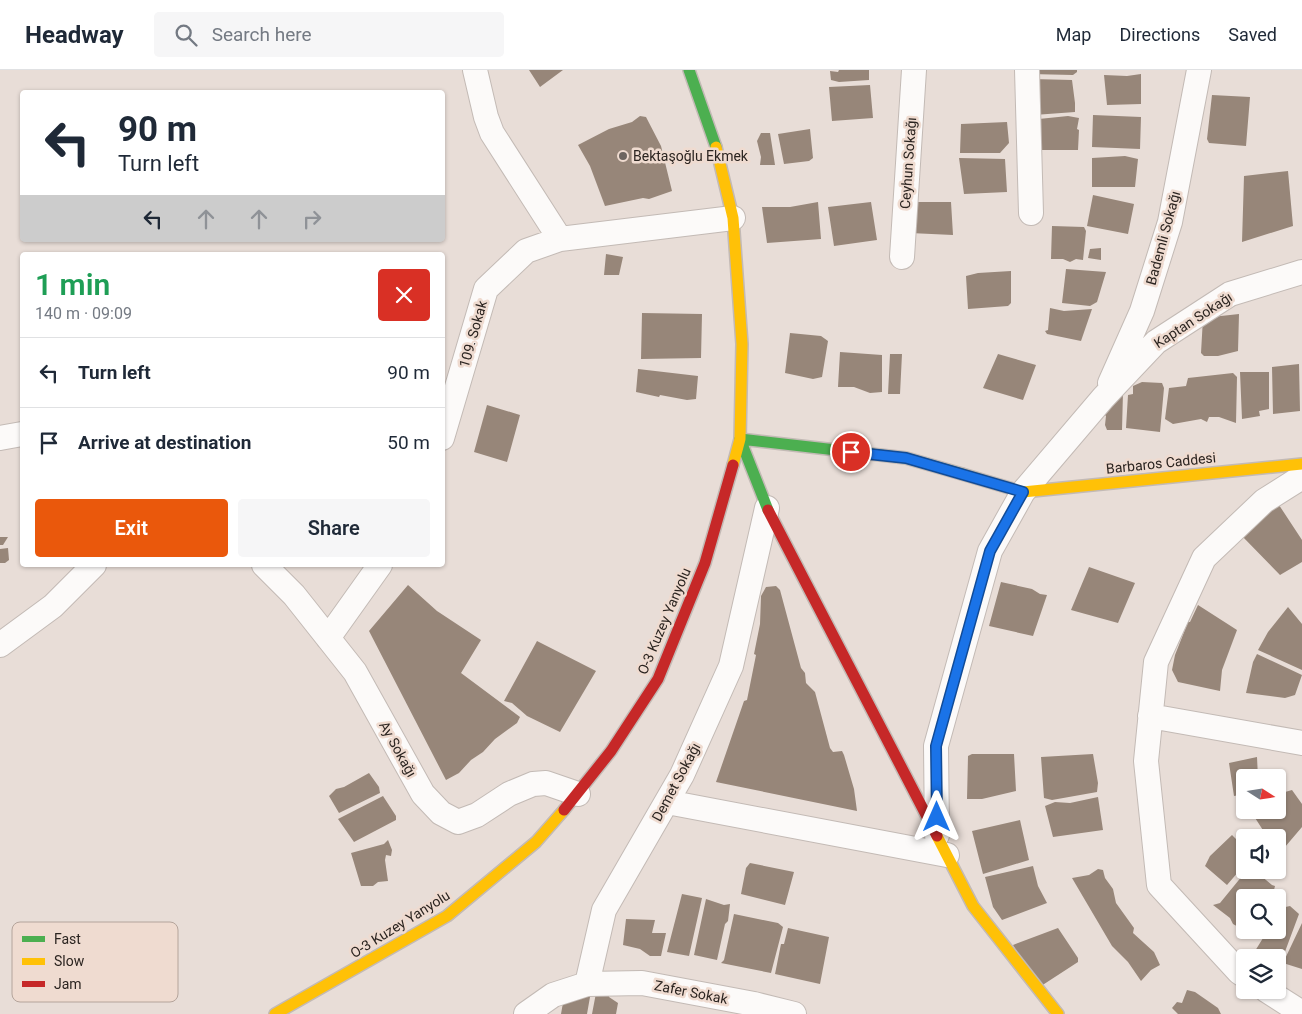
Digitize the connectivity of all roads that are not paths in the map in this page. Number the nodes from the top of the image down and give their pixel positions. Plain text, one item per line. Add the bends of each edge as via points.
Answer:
1 (475, 70) edge
2 (689, 70) edge
3 (914, 70) edge
4 (1027, 70) edge
5 (1199, 70) edge
6 (1031, 214) dead end
7 (733, 218) junction
8 (560, 239) junction
9 (902, 257) dead end
10 (1302, 272) edge
11 (1103, 398) junction
12 (445, 428) edge
13 (20, 434) edge
14 (0, 438) edge
15 (740, 439) junction
16 (1302, 464) edge
17 (1302, 477) edge
18 (1023, 492) junction
19 (767, 508) junction
20 (92, 567) edge
21 (266, 567) edge
22 (379, 567) edge
23 (328, 638) junction
24 (0, 645) edge
25 (1150, 716) junction
26 (1302, 743) edge
27 (578, 794) junction
28 (667, 802) junction
29 (942, 845) junction
30 (1236, 969) edge
31 (587, 984) junction
32 (1280, 999) edge
33 (1302, 1013) edge
34 (275, 1014) edge
35 (526, 1014) edge
36 (794, 1014) edge
37 (1058, 1014) edge

1 - 8 street via 492,134
2 - 7 street, O-3 Kuzey Yanyolu via 714,138
3 - 9 street, Ceyhun Sokağı
4 - 6 street
5 - 11 street, Bademli Sokağı via 1170,222 1142,310
7 - 8 street, 109. Sokak
7 - 15 street, O-3 Kuzey Yanyolu via 742,344
8 - 12 street, 109. Sokak via 526,251 486,289
10 - 11 street, Kaptan Sokağı via 1230,294 1156,342
11 - 18 street
13 - 14 street
15 - 18 street via 906,458
15 - 19 street
15 - 27 street, O-3 Kuzey Yanyolu via 705,562 658,679 611,751
16 - 18 street, Barbaros Caddesi
17 - 25 street via 1264,501 1204,558 1156,662
18 - 29 street via 990,551 936,746
19 - 28 street, Demet Sokağı via 731,666 682,776
19 - 29 street
20 - 24 street via 53,606
21 - 23 street, Ay Sokağı via 294,595
22 - 23 street
23 - 27 street, Ay Sokağı via 355,672 423,794 441,813 458,822 533,784 546,783
25 - 26 street
25 - 30 street via 1146,761 1159,885
27 - 34 street, O-3 Kuzey Yanyolu via 536,842 447,916
28 - 29 street
28 - 31 street, Demet Sokağı via 604,910
29 - 37 street via 973,906
31 - 35 street via 553,995
31 - 36 street, Zafer Sokak via 642,983
32 - 33 street

